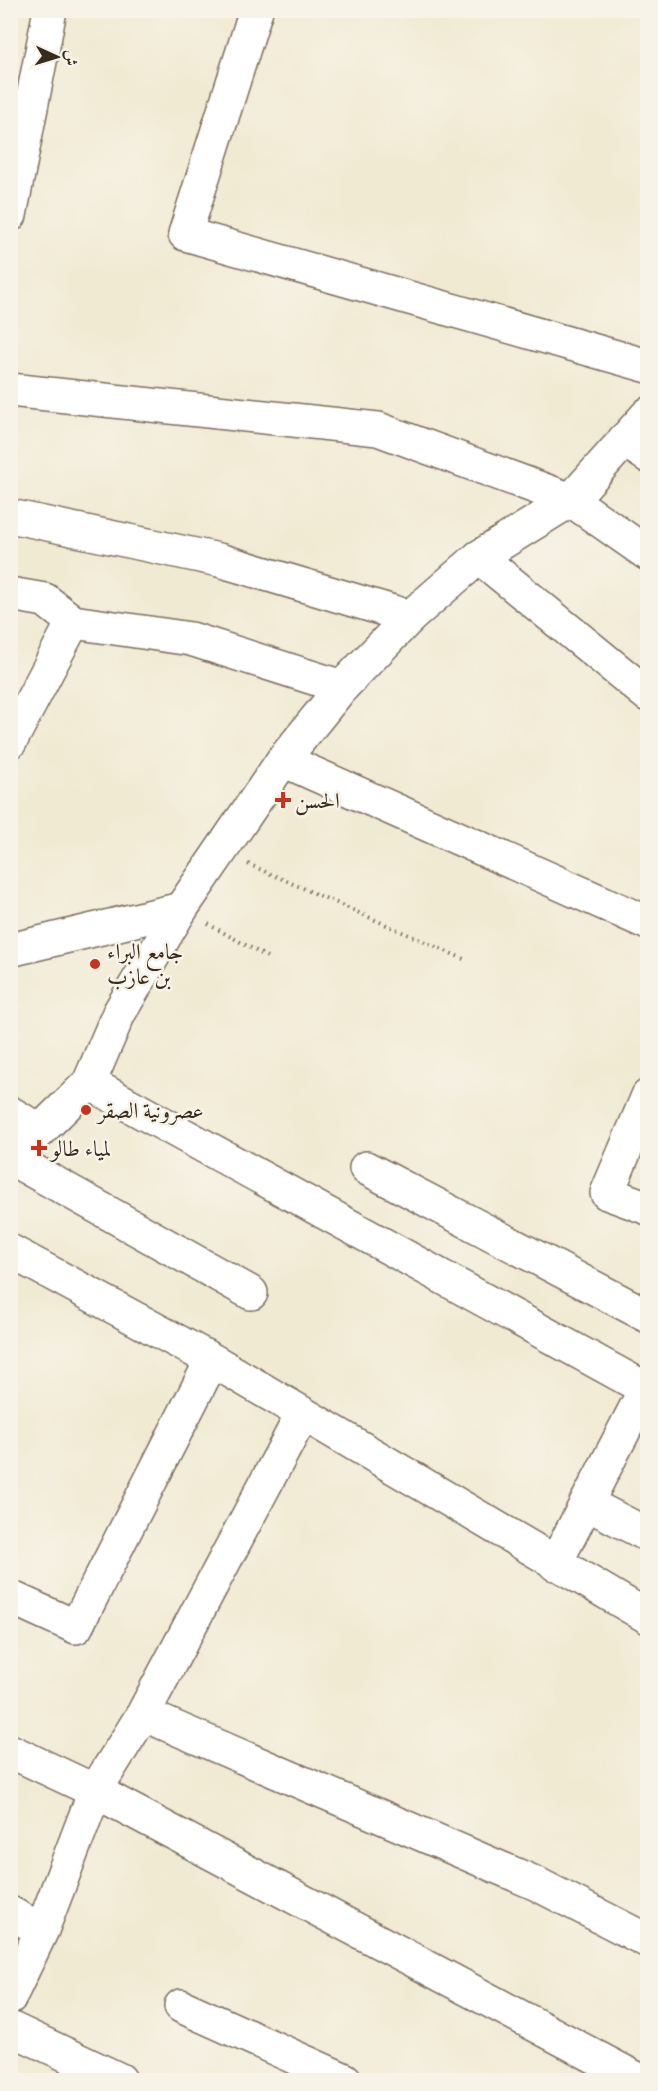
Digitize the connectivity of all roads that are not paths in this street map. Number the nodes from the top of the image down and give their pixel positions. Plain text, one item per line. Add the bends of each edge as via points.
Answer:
1 (50, 10) edge
2 (256, 10) edge
3 (10, 215) edge
4 (648, 366) edge
5 (10, 390) edge
6 (648, 414) edge
7 (636, 448) edge
8 (571, 500) junction
9 (10, 516) edge
10 (648, 554) edge
11 (479, 557) junction
12 (10, 594) edge
13 (410, 617) junction
14 (73, 622) junction
15 (342, 687) junction
16 (648, 695) edge
17 (10, 742) edge
18 (283, 760) junction
19 (181, 909) junction
20 (648, 923) edge
21 (10, 950) edge
22 (89, 1083) junction
23 (648, 1096) edge
24 (10, 1113) edge
25 (40, 1131) junction
26 (11, 1159) edge
27 (366, 1168) dead end
28 (648, 1208) edge
29 (10, 1251) edge
30 (251, 1293) dead end
31 (648, 1316) edge
32 (212, 1360) junction
33 (647, 1387) edge
34 (302, 1415) junction
35 (586, 1503) junction
36 (648, 1535) edge
37 (555, 1564) junction
38 (10, 1597) edge
39 (648, 1617) edge
40 (143, 1714) junction
41 (10, 1751) edge
42 (95, 1791) junction
43 (10, 1913) edge
44 (42, 1930) junction
45 (648, 1941) edge
46 (10, 1997) edge
47 (181, 2006) dead end
48 (10, 2028) edge
49 (120, 2080) edge
50 (345, 2080) edge
51 (639, 2080) edge

1 - 3 street
2 - 4 street via 184,234
5 - 8 street via 378,429
6 - 7 street
7 - 8 street
8 - 10 street
8 - 11 street
9 - 13 street via 219,560
11 - 13 street
11 - 16 street
12 - 14 street via 45,600
13 - 15 street
14 - 15 street via 191,639
14 - 17 street
15 - 18 street
18 - 19 street
18 - 20 street
19 - 21 street
19 - 22 street via 119,1013
22 - 25 street
22 - 33 street
23 - 28 street via 607,1193
24 - 25 street
25 - 26 street
26 - 30 street
27 - 31 street
29 - 32 street
32 - 34 street
32 - 38 street via 76,1627
33 - 35 street
34 - 37 street
34 - 40 street
35 - 36 street
35 - 37 street
37 - 39 street
40 - 42 street
40 - 45 street via 537,1884
41 - 42 street
42 - 44 street
42 - 51 street
43 - 44 street
44 - 46 street
47 - 50 street
48 - 49 street

